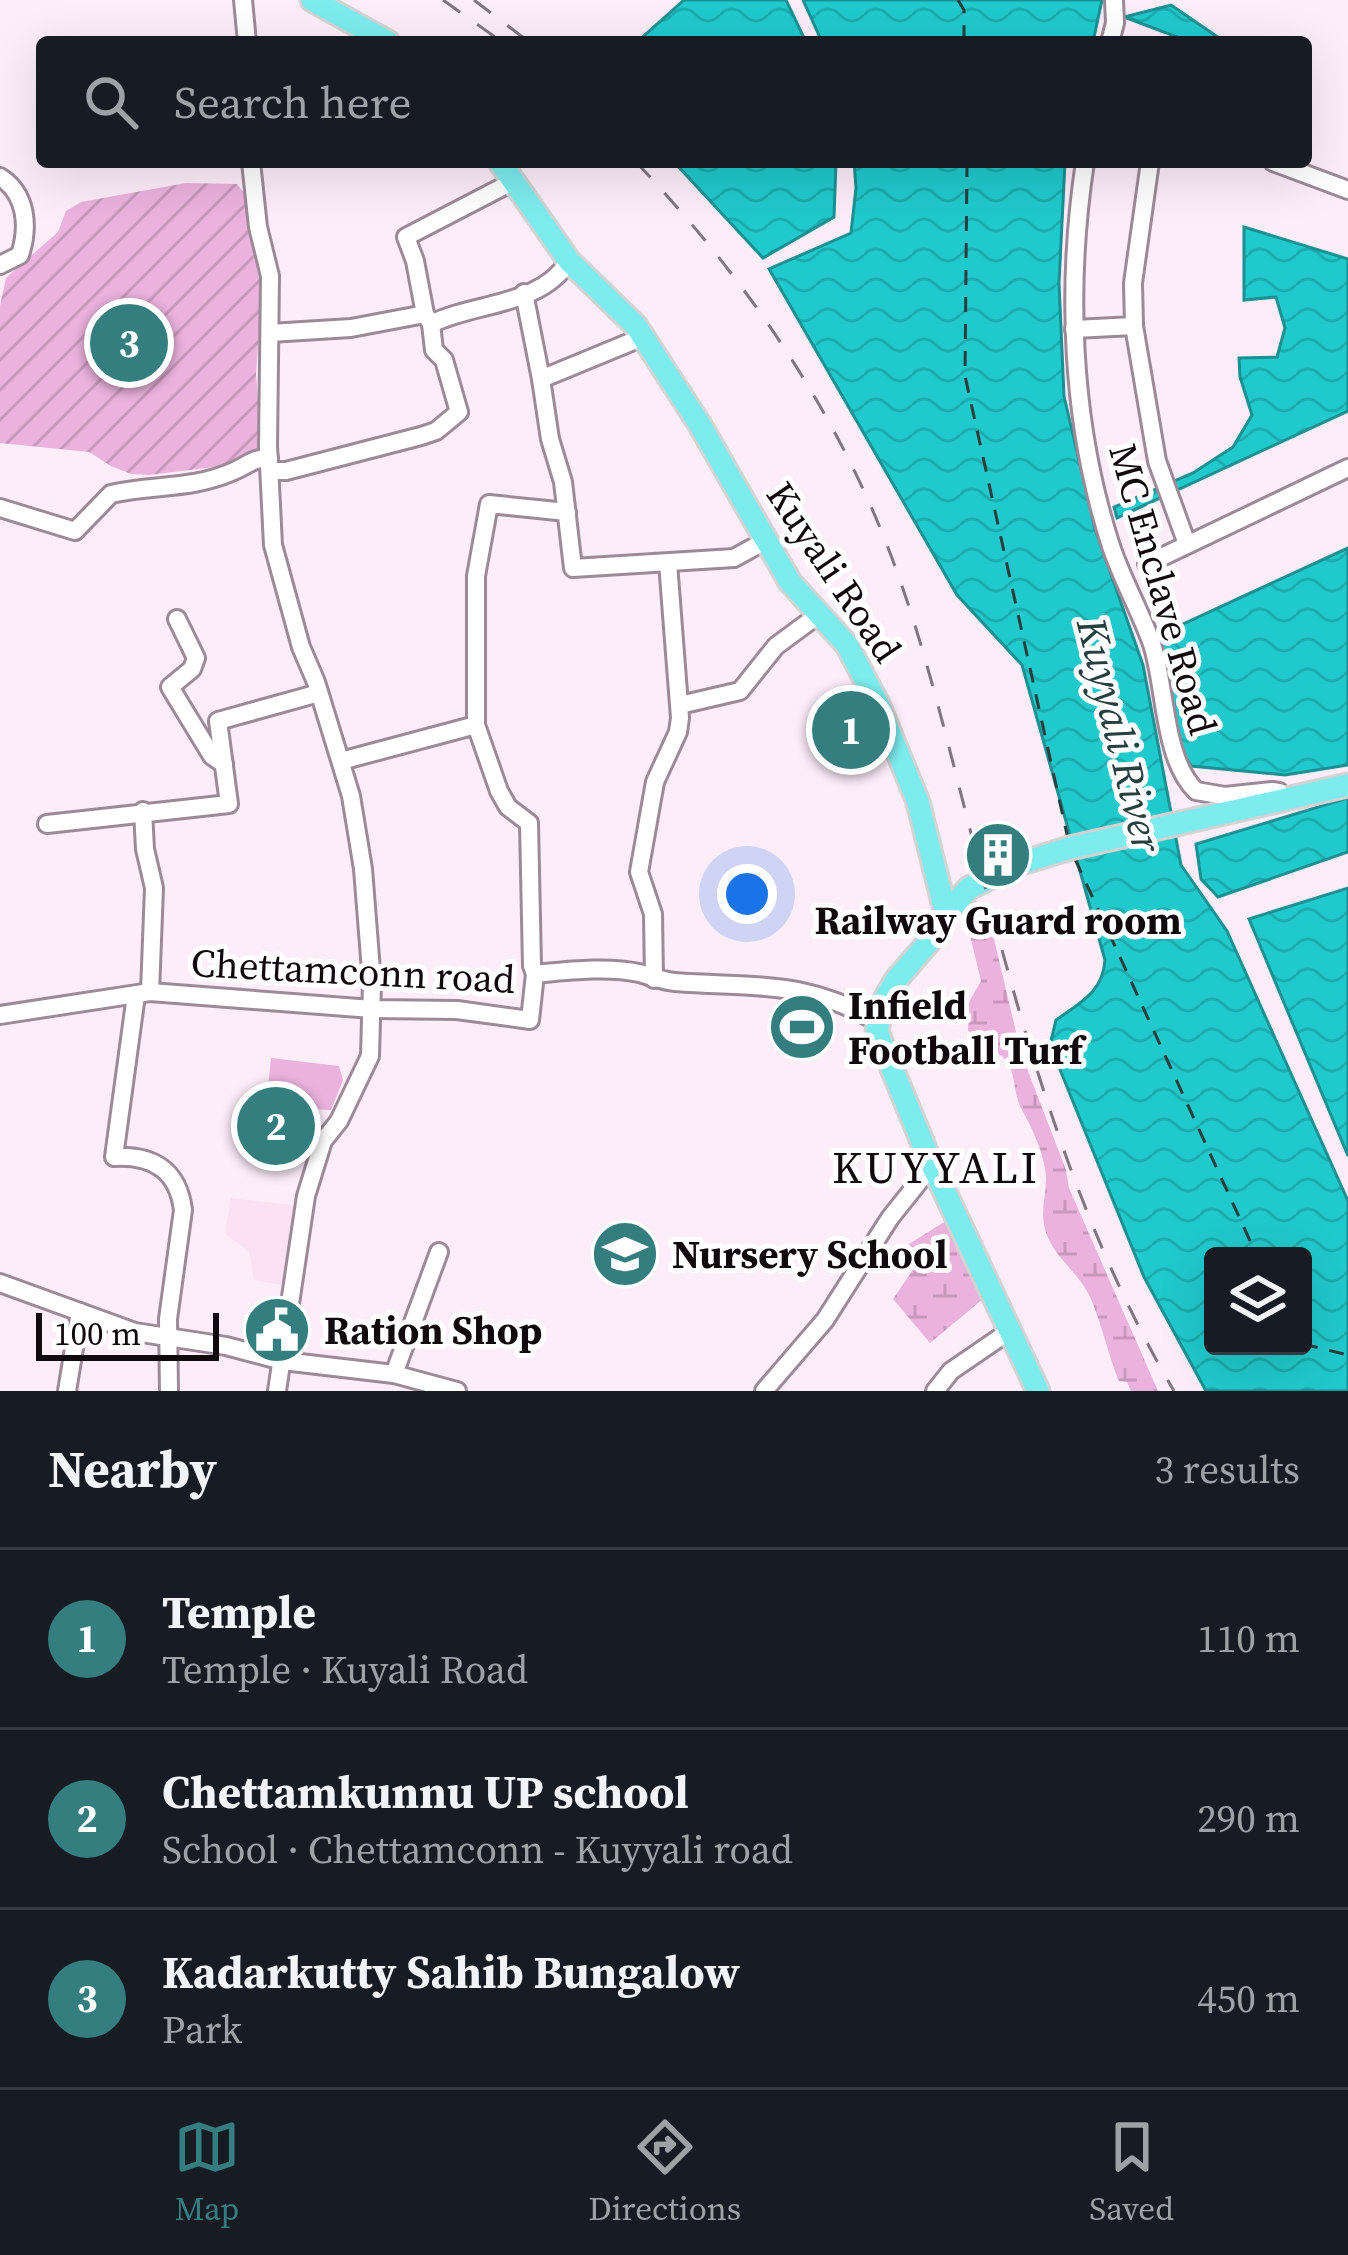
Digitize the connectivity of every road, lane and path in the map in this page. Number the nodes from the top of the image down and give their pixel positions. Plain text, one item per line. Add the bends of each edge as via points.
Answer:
1 (243, 0) edge
2 (312, 0) edge
3 (1114, 0) edge
4 (247, 36) edge
5 (377, 36) edge
6 (1112, 36) edge
7 (252, 168) edge
8 (504, 168) edge
9 (1084, 168) edge
10 (1149, 168) edge
11 (1289, 168) edge
12 (0, 177) edge
13 (512, 182) junction
14 (1348, 190) edge
15 (569, 261) junction
16 (0, 265) edge
17 (524, 293) junction
18 (428, 319) junction
19 (1134, 326) junction
20 (1074, 329) junction
21 (270, 333) junction
22 (643, 337) junction
23 (541, 379) junction
24 (270, 465) junction
25 (1348, 468) edge
26 (0, 508) edge
27 (567, 512) junction
28 (765, 541) junction
29 (1187, 544) junction
30 (668, 563) junction
31 (1147, 563) dead end
32 (818, 615) junction
33 (177, 619) dead end
34 (319, 693) junction
35 (680, 705) junction
36 (476, 725) junction
37 (341, 761) junction
38 (224, 764) junction
39 (1348, 785) edge
40 (1280, 801) junction
41 (143, 811) junction
42 (47, 824) dead end
43 (946, 914) junction
44 (655, 972) junction
45 (535, 974) junction
46 (143, 994) junction
47 (372, 1009) junction
48 (0, 1015) edge
49 (876, 1021) junction
50 (932, 1164) junction
51 (439, 1252) dead end
52 (0, 1283) edge
53 (80, 1312) junction
54 (1008, 1332) junction
55 (167, 1339) junction
56 (284, 1361) junction
57 (394, 1374) junction
58 (67, 1391) edge
59 (169, 1391) edge
60 (277, 1391) edge
61 (458, 1391) edge
62 (764, 1391) edge
63 (935, 1391) edge
64 (1038, 1391) edge

1 - 4 street
2 - 5 main road
3 - 6 street
7 - 21 street via 271,277
8 - 13 main road, Kuyali Road
9 - 20 street, MC Enclave Road
10 - 19 street
11 - 14 street
12 - 16 street via 20,201 28,230 20,255
13 - 15 main road, Kuyali Road
13 - 18 street via 406,237
15 - 17 street
15 - 22 main road, Kuyali Road
17 - 18 street
17 - 23 street
18 - 21 street
18 - 24 street via 459,412 421,436 286,471
19 - 20 street
19 - 29 street via 1157,461
20 - 40 street, MC Enclave Road via 1096,493 1151,642 1178,765 1196,791 1272,791
21 - 24 street
22 - 23 street
22 - 28 main road, Kuyali Road
23 - 27 street
24 - 26 street via 247,461 186,488 111,494 75,531
24 - 34 street via 276,558
25 - 29 street
27 - 30 street via 573,568
27 - 36 street via 489,504 476,576
28 - 30 street via 734,558
28 - 32 main road, Kuyali Road
29 - 31 street
30 - 35 street
32 - 35 street via 776,646 740,691
32 - 43 main road, Kuyali Road via 847,645 896,747
33 - 38 street via 196,658 170,687
34 - 37 street
34 - 38 street via 218,721
35 - 44 street via 639,872 653,914
36 - 37 street
36 - 45 street via 499,791 529,823
37 - 47 street via 363,869
38 - 41 street via 229,804
39 - 40 main road
40 - 43 main road via 1070,848 983,879
41 - 42 street
41 - 46 street via 154,888
43 - 49 main road
44 - 45 street, Chettamconn road
44 - 49 street, Chettamconn road via 772,984
45 - 47 street, Chettamconn road via 530,1020
46 - 47 street, Chettamconn road
46 - 48 street, Chettamconn road
46 - 55 street via 114,1157 146,1161 170,1174 180,1191
47 - 56 street via 370,1056 323,1142 306,1196
49 - 50 main road
50 - 54 main road
50 - 62 street via 826,1320
51 - 57 street
52 - 53 street
53 - 55 street
53 - 58 street
54 - 63 street via 950,1371
54 - 64 main road
55 - 56 street
55 - 59 street
56 - 57 street
56 - 60 street
57 - 61 street

